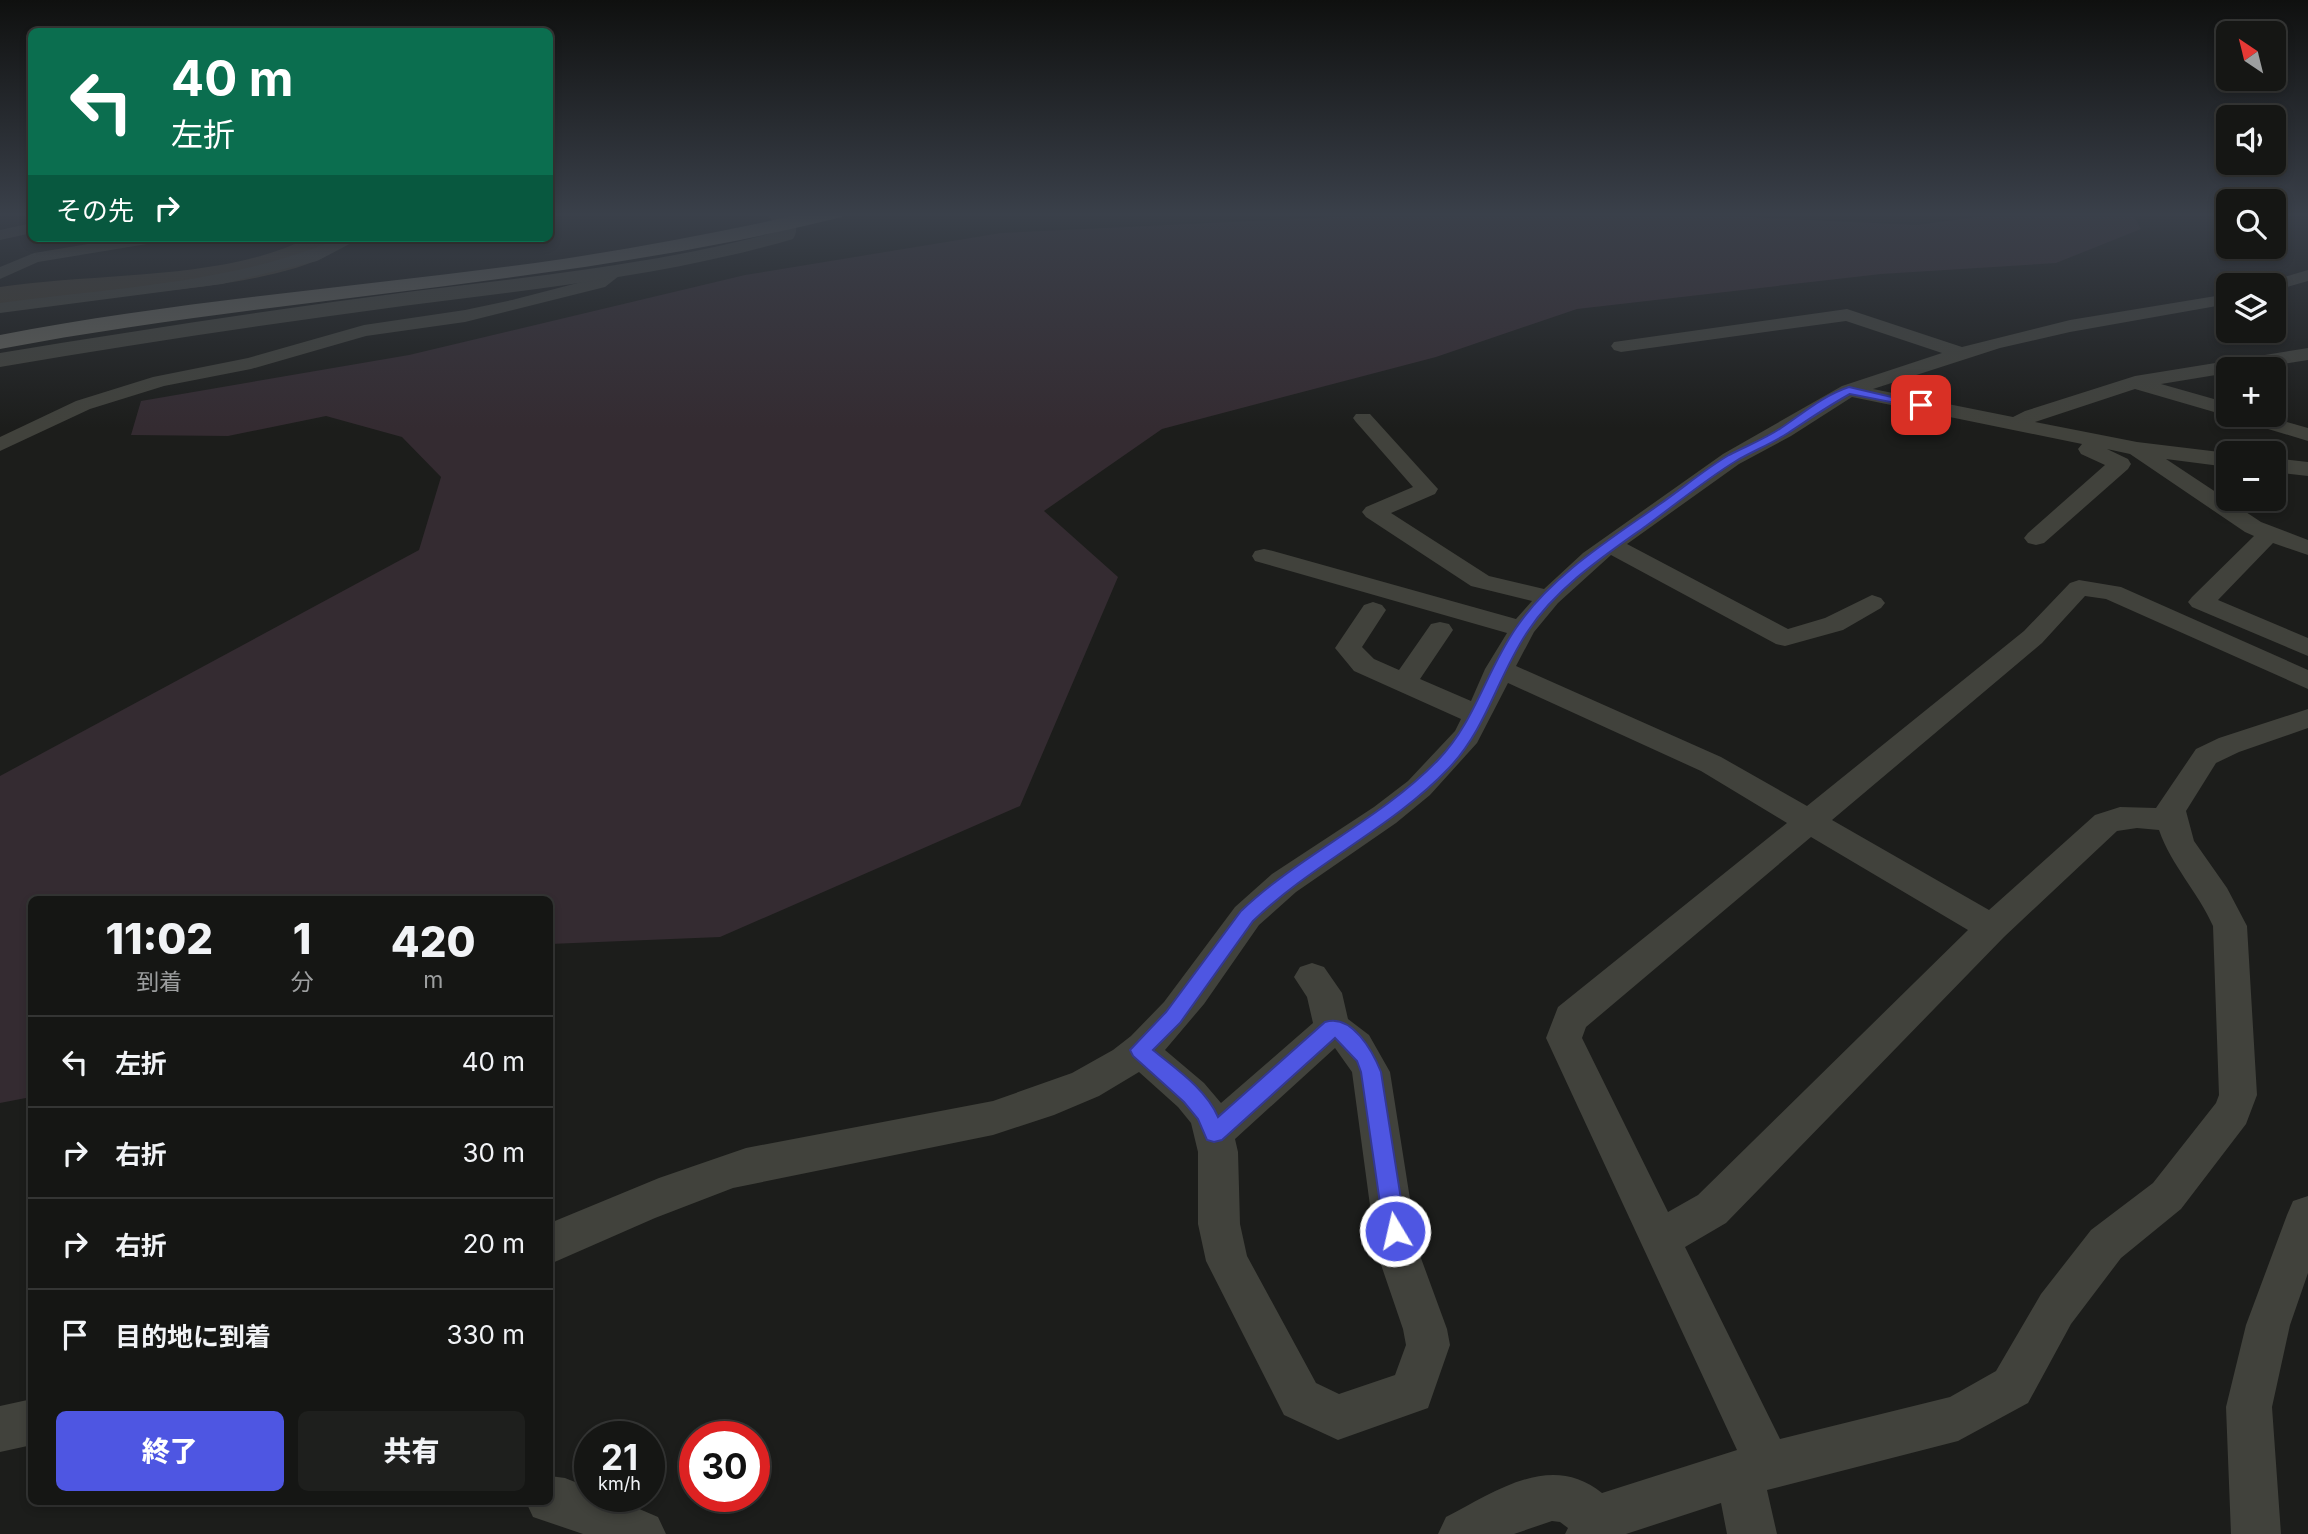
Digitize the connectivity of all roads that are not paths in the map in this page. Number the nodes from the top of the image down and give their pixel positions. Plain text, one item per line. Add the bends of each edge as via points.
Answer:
1 (162, 285) edge
2 (335, 285) edge
3 (405, 285) edge
4 (518, 285) edge
5 (592, 285) edge
6 (0, 291) edge
7 (28, 297) junction
8 (2216, 301) edge
9 (0, 308) edge
10 (0, 333) edge
11 (0, 342) edge
12 (1621, 346) dead end
13 (1961, 353) junction
14 (2308, 354) edge
15 (0, 360) edge
16 (2135, 382) junction
17 (1849, 390) junction
18 (2216, 406) edge
19 (1363, 418) dead end
20 (2017, 424) junction
21 (2282, 427) edge
22 (2054, 432) junction
23 (2308, 435) edge
24 (0, 445) edge
25 (2137, 450) junction
26 (2216, 459) edge
27 (2286, 466) edge
28 (2308, 469) edge
29 (2267, 537) junction
30 (2036, 538) dead end
31 (1611, 545) junction
32 (2308, 548) edge
33 (1264, 556) dead end
34 (2308, 560) edge
35 (1549, 598) junction
36 (1872, 603) dead end
37 (1373, 610) dead end
38 (1522, 629) junction
39 (1440, 631) dead end
40 (2308, 648) edge
41 (1499, 669) junction
42 (2308, 680) edge
43 (1404, 683) junction
44 (1479, 716) junction
45 (2308, 718) edge
46 (1810, 820) junction
47 (2170, 820) junction
48 (1992, 928) junction
49 (1312, 977) dead end
50 (1332, 1028) junction
51 (1140, 1050) junction
52 (1214, 1133) junction
53 (2308, 1214) edge
54 (1660, 1239) junction
55 (553, 1243) edge
56 (28, 1423) edge
57 (0, 1429) edge
58 (1754, 1469) junction
59 (553, 1501) edge
60 (1592, 1527) edge
61 (641, 1534) edge
62 (1464, 1534) edge
63 (1752, 1534) edge
64 (2256, 1534) edge

1 - 7 street
2 - 10 main road
3 - 11 main road
4 - 15 street via 208,325
5 - 24 street via 466,316 364,331 251,363 160,381 83,405
6 - 7 street
7 - 9 street
8 - 13 street via 2070,326
12 - 13 street via 1847,315
13 - 17 street
14 - 16 street
16 - 18 street
16 - 20 street
17 - 20 street
17 - 31 street via 1731,459
19 - 35 street via 1427,489 1374,512 1480,581
20 - 22 street
21 - 23 street
22 - 25 street
22 - 30 street via 2120,464
25 - 26 street
25 - 29 street
27 - 28 street
29 - 32 street
29 - 34 street
29 - 40 street via 2201,602
31 - 35 street
31 - 36 street via 1785,638 1834,624
33 - 38 street
35 - 38 street
37 - 43 street via 1348,648 1364,665
38 - 41 street
39 - 43 street
41 - 44 street
41 - 46 street via 1711,764
42 - 46 street via 2112,592 2079,587 2033,637
43 - 44 street
44 - 51 street via 1467,736 1419,788 1284,883 1247,916 1173,1018
45 - 47 street via 2206,756 2174,801
46 - 48 street
46 - 54 street via 1571,1018 1564,1038
47 - 48 street via 2113,818
47 - 58 street via 2230,926 2238,1095 2232,1112 2167,1196 2106,1244 2056,1309 2012,1387 1958,1418
48 - 54 street via 1712,1209
49 - 50 street via 1324,993
50 - 52 street
50 - 52 street via 1365,1056 1371,1072 1398,1250 1428,1345 1412,1392 1338,1417 1300,1399 1227,1261
51 - 52 street via 1191,1096 1206,1113
51 - 55 street via 1072,1091 994,1119 742,1167 633,1205
53 - 64 street via 2269,1325 2249,1407
54 - 58 street
56 - 57 street
58 - 60 street
58 - 63 street
59 - 61 street
60 - 62 street via 1576,1503 1560,1496 1535,1501

